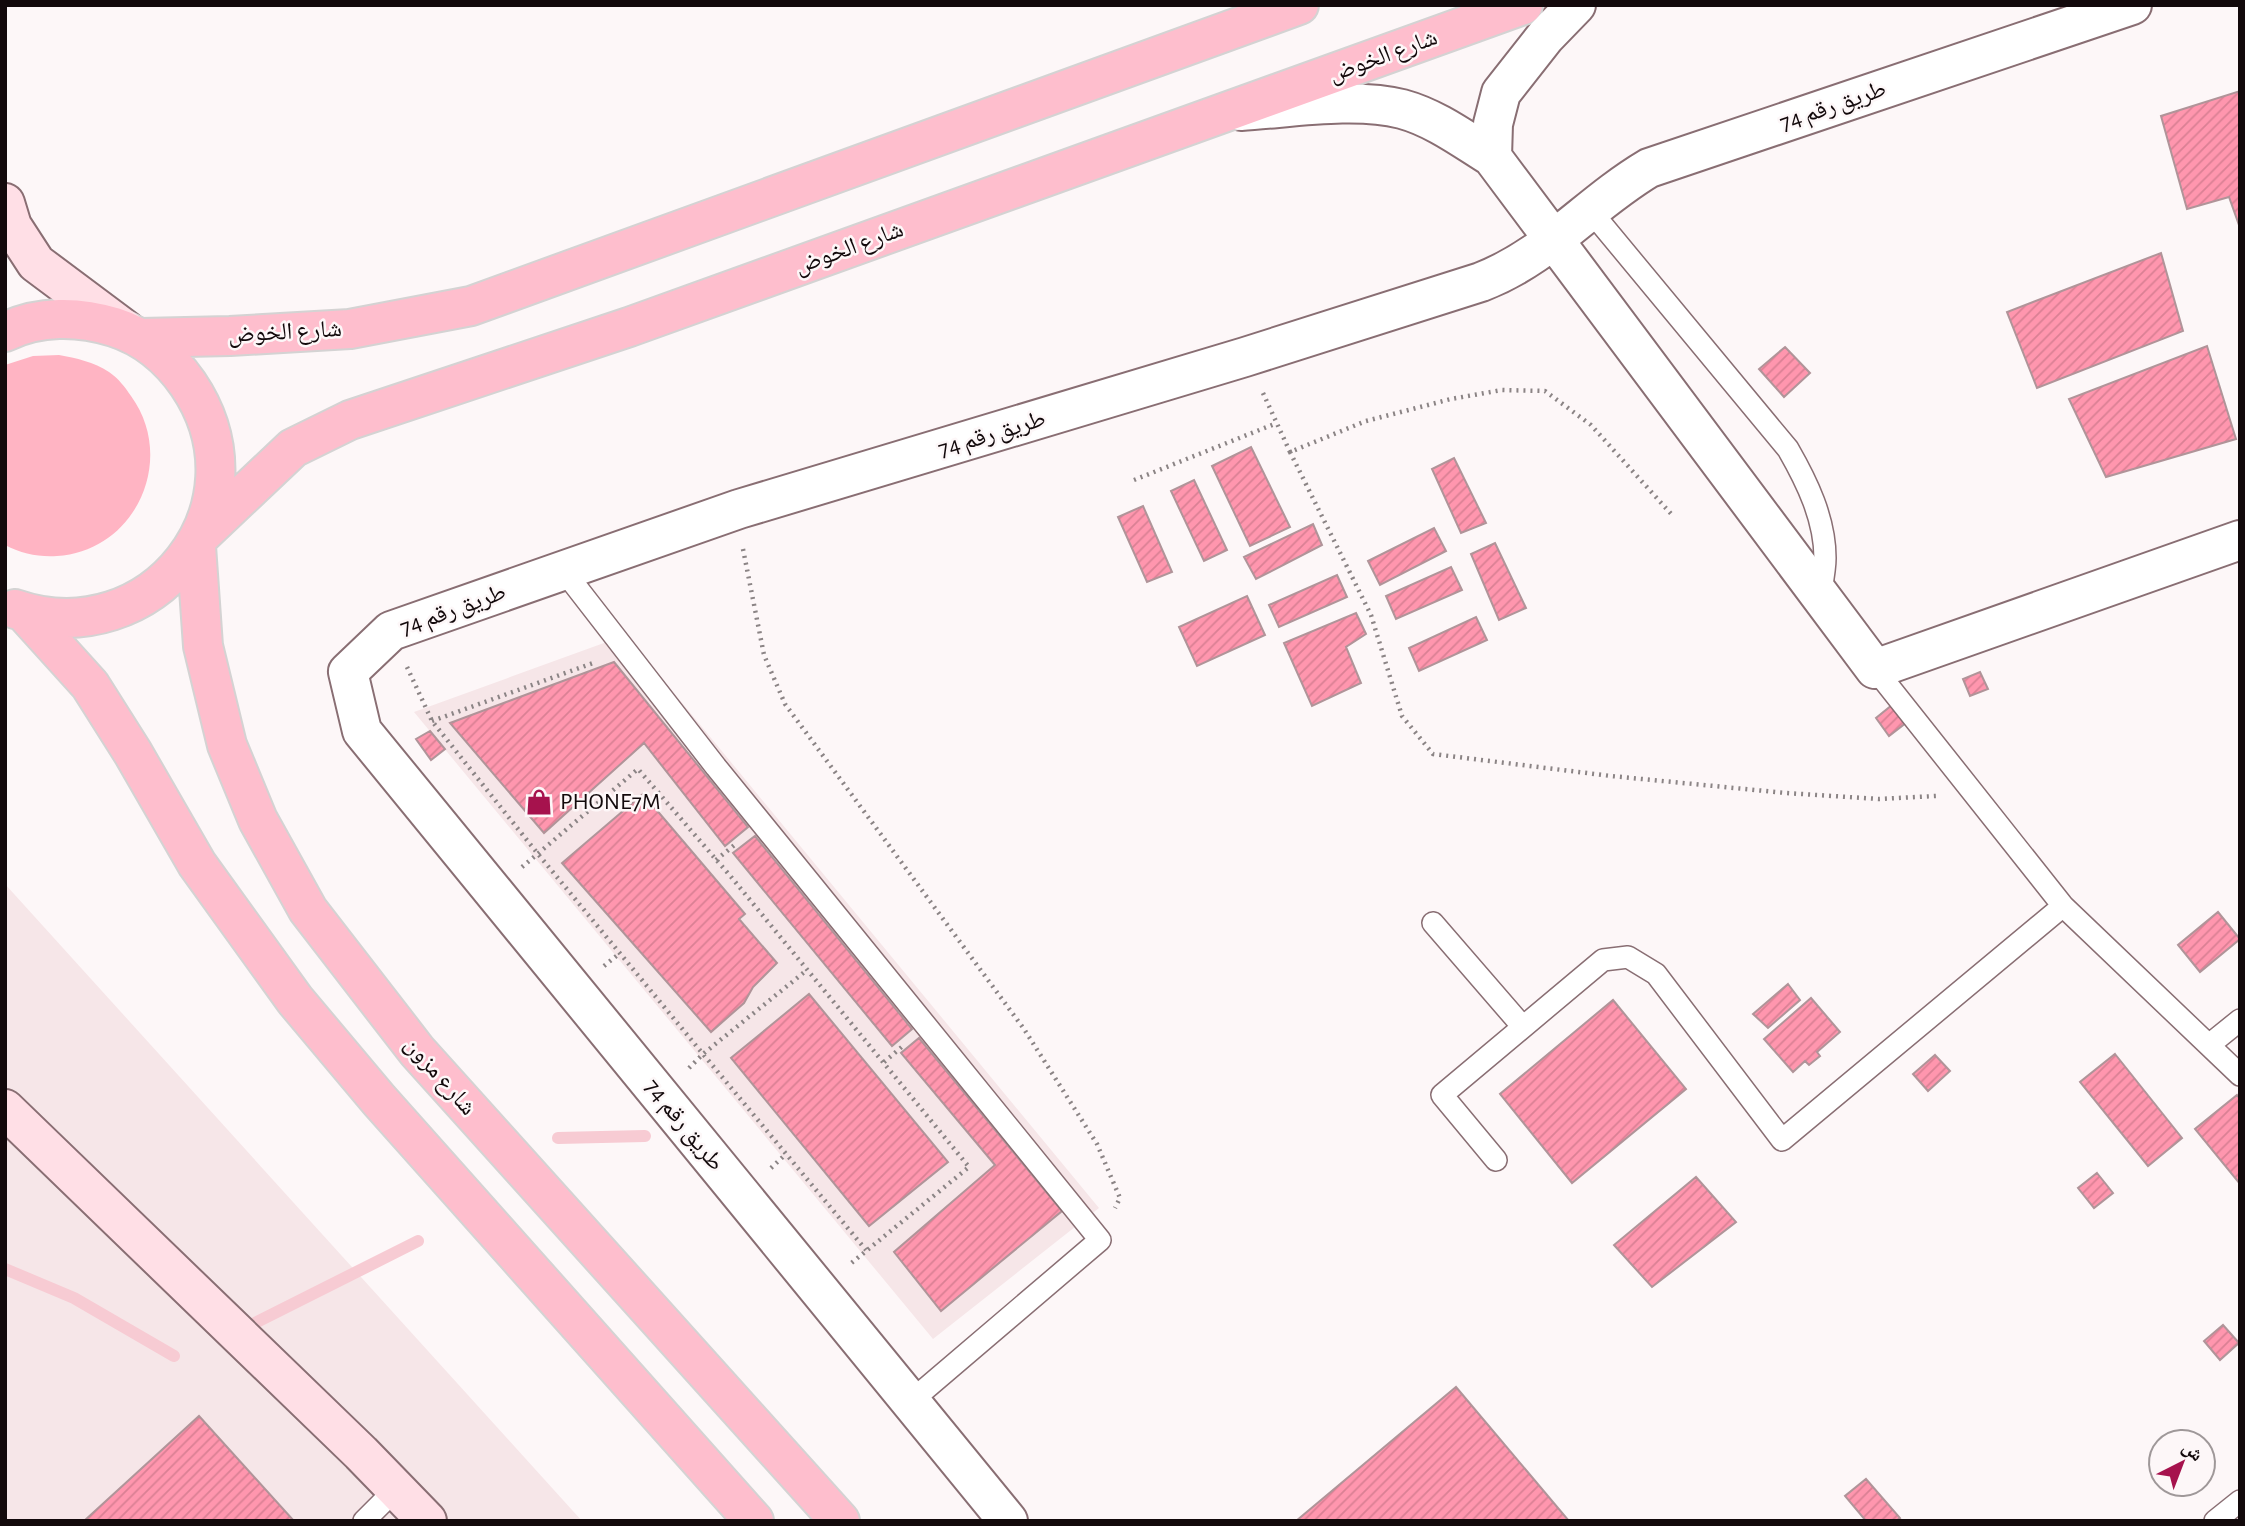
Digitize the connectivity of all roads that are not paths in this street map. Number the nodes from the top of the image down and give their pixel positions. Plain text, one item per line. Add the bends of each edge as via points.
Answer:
1 (1299, 5) edge
2 (1524, 5) edge
3 (1576, 5) edge
4 (2132, 5) edge
5 (1232, 111) junction
6 (1492, 157) junction
7 (5, 203) edge
8 (1588, 209) junction
9 (1553, 242) junction
10 (5, 332) edge
11 (135, 335) junction
12 (199, 540) junction
13 (2240, 540) edge
14 (564, 570) junction
15 (1820, 596) junction
16 (12, 607) edge
17 (1875, 669) junction
18 (2063, 906) junction
19 (1433, 923) dead end
20 (2240, 1020) edge
21 (1523, 1027) junction
22 (2209, 1045) junction
23 (2240, 1075) edge
24 (5, 1109) edge
25 (1496, 1160) dead end
26 (910, 1402) junction
27 (704, 1465) junction
28 (396, 1489) junction
29 (2240, 1501) edge
30 (364, 1521) edge
31 (427, 1521) edge
32 (726, 1521) edge
33 (754, 1521) edge
34 (840, 1521) edge
35 (1007, 1521) edge
36 (2215, 1521) edge

1 - 11 main road, شارع الخوض via 471,306 350,329 230,336
2 - 5 main road, شارع الخوض
3 - 6 street via 1501,93 1493,124
4 - 8 street, طريق رقم 74 via 1649,168
5 - 6 street via 1369,104 1391,107 1433,121
5 - 12 main road, شارع الخوض via 629,327 350,420 293,448
6 - 9 street
7 - 11 street via 12,226 36,263
8 - 9 street, طريق رقم 74
8 - 15 lane via 1788,449 1807,482 1820,522 1825,558
9 - 14 street, طريق رقم 74 via 1519,265 1480,282 739,509
9 - 15 street
10 - 11 main road via 38,321 69,318
11 - 12 main road via 176,366 201,403 215,446 215,491
12 - 16 main road, شارع الخوض via 164,583 121,608 73,619
12 - 34 main road, شارع مزون via 203,646 227,745 258,820 308,910 416,1051
13 - 17 street
14 - 26 lane via 716,767 1100,1240
14 - 26 street, طريق رقم 74 via 391,631 348,673 362,731
15 - 17 street
16 - 27 main road via 90,685 197,864 295,1000
17 - 18 lane
18 - 21 lane via 1782,1140 1656,974 1628,957 1603,960
18 - 22 lane
19 - 21 lane
20 - 22 lane
21 - 25 lane via 1442,1095
22 - 23 lane
24 - 28 street
26 - 35 street, طريق رقم 74
27 - 32 main road
27 - 33 main road
28 - 30 lane
28 - 31 street
29 - 36 lane

